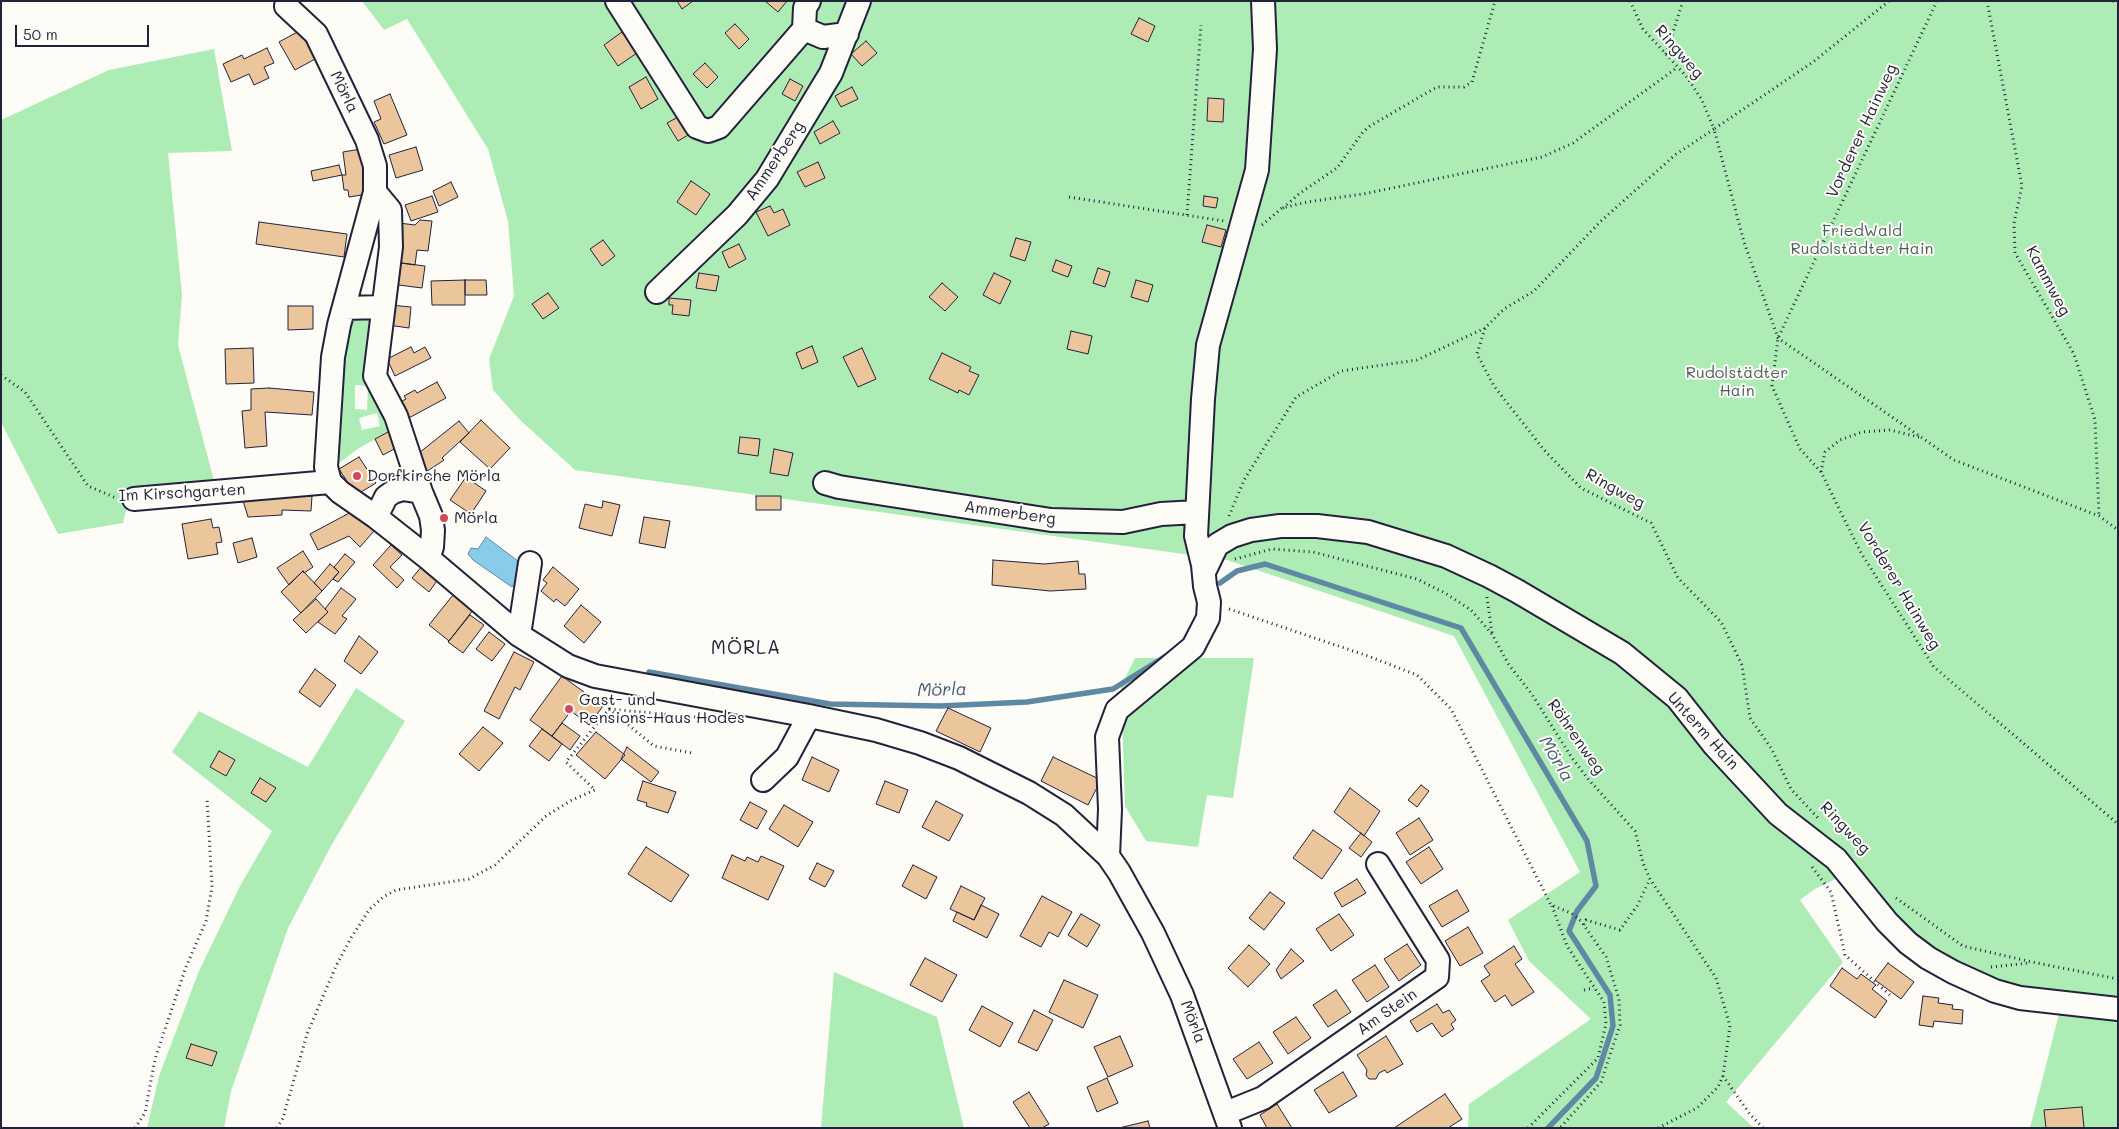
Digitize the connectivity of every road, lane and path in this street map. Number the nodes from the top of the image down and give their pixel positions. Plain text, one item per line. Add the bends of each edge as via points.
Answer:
1 (809, 1) edge
2 (859, 1) edge
3 (1263, 1) edge
4 (1495, 1) edge
5 (1630, 1) edge
6 (1683, 1) edge
7 (1889, 1) edge
8 (1937, 1) edge
9 (1986, 1) edge
10 (2113, 1) edge
11 (2118, 3) edge
12 (626, 4) edge
13 (286, 6) dead end
14 (1201, 26) dead end
15 (804, 29) junction
16 (847, 34) junction
17 (1666, 54) junction
18 (1678, 67) junction
19 (1714, 129) junction
20 (375, 192) junction
21 (1069, 197) dead end
22 (1282, 208) junction
23 (1187, 216) junction
24 (1242, 224) junction
25 (1235, 248) junction
26 (657, 292) dead end
27 (383, 307) junction
28 (344, 308) junction
29 (1485, 328) junction
30 (1778, 338) junction
31 (1, 375) edge
32 (1922, 438) junction
33 (1821, 472) junction
34 (330, 482) junction
35 (826, 483) dead end
36 (421, 492) junction
37 (134, 499) joint
38 (1197, 512) junction
39 (2099, 516) junction
40 (376, 517) junction
41 (2118, 530) edge
42 (1217, 545) junction
43 (428, 558) junction
44 (530, 564) dead end
45 (1204, 572) junction
46 (1209, 602) junction
47 (519, 635) junction
48 (809, 716) junction
49 (692, 753) dead end
50 (763, 780) dead end
51 (208, 798) dead end
52 (1824, 824) dead end
53 (2118, 824) edge
54 (1108, 856) junction
55 (1378, 864) dead end
56 (1810, 865) dead end
57 (1650, 879) junction
58 (1893, 896) dead end
59 (1551, 905) junction
60 (1584, 925) junction
61 (2118, 979) edge
62 (1594, 988) junction
63 (1584, 990) dead end
64 (1891, 996) dead end
65 (2118, 1009) edge
66 (1723, 1076) junction
67 (1228, 1121) edge
68 (135, 1128) edge
69 (278, 1128) edge
70 (1528, 1128) edge
71 (1560, 1128) edge
72 (1658, 1128) edge
73 (1763, 1128) edge

1 - 15 street via 805,8
2 - 16 street, Ammerberg
3 - 24 street via 1265,49 1257,170
4 - 22 path via 1472,82 1464,87 1437,87 1370,126 1337,168
5 - 17 path, Ringweg via 1643,29
6 - 17 path
7 - 19 path via 1813,62
8 - 30 path, Vorderer Hainweg
9 - 39 path, Kammweg via 2022,186 2014,224 2015,253 2074,354 2095,420
10 - 11 path
12 - 15 street via 697,127 708,130 719,127
13 - 20 street, Mörla via 316,34 363,132 375,166
14 - 23 path
15 - 16 street via 823,37
16 - 26 street, Ammerberg via 832,72 767,179 737,215
17 - 18 path, Ringweg
18 - 19 path, Ringweg via 1702,100
18 - 22 path via 1573,143 1542,157
19 - 29 path, Ringweg via 1675,155 1601,221 1534,291 1504,309
19 - 30 path via 1744,242
20 - 27 street via 390,210 391,247
20 - 28 street, Mörla
21 - 23 path
22 - 25 path
23 - 24 path
24 - 25 street
25 - 38 street via 1208,345
27 - 28 street
27 - 36 street via 375,376 396,416
28 - 34 street, Mörla via 334,357 326,467
29 - 42 path via 1417,360 1341,371 1296,397 1244,480
29 - 52 path, Ringweg via 1477,354 1494,386 1538,443 1581,488 1651,523 1678,578 1721,622 1742,665 1750,718 1771,748 1792,789
30 - 32 path
30 - 33 path, Vorderer Hainweg via 1772,386 1800,449
31 - 37 path, Im Kirschgarten via 25,392 88,486 112,498
32 - 33 path via 1890,430 1862,432 1840,440 1825,452
32 - 39 path via 1954,460
33 - 53 path, Vorderer Hainweg via 1861,553 1934,667
34 - 37 street, Im Kirschgarten
34 - 40 street, Mörla
35 - 38 street, Ammerberg via 1051,520 1123,522 1161,514
36 - 40 street via 403,489 393,492 386,497
36 - 43 street via 433,530
38 - 45 street via 1196,536
39 - 41 path
40 - 43 street, Mörla
42 - 45 street
42 - 65 street, Unterm Hain via 1251,530 1280,526 1317,526 1368,532 1446,556 1510,587 1622,653 1677,698 1714,745 1778,814 1836,859 1887,922 1928,958 1995,991 2020,998
43 - 47 street, Mörla
44 - 47 street
45 - 46 street
45 - 57 path, Röhrenweg via 1231,560 1272,549 1313,552 1417,579 1472,610 1492,634 1509,665 1531,693 1572,758 1635,831
46 - 54 street via 1208,618 1193,647 1117,710 1107,737
46 - 59 path via 1417,675 1451,709
47 - 48 street, Mörla via 568,666 595,676
48 - 50 street via 787,757
48 - 54 street, Mörla via 876,730 959,758 1029,793 1064,815
49 - 69 path via 654,746 610,709 566,762 594,790 546,816 494,865 470,879 396,890 383,897 369,910 351,938 323,995 307,1034
51 - 68 path via 212,887 206,920 186,967 155,1059 145,1113
54 - 67 street, Mörla via 1170,968
55 - 67 street, Am Stein via 1438,960 1437,977
56 - 64 path via 1831,892 1845,955
57 - 60 path via 1620,930 1586,920
57 - 66 path, Röhrenweg via 1716,978 1730,1026
58 - 61 path via 1963,946
59 - 60 path via 1571,913
59 - 62 path via 1567,946
60 - 71 path via 1606,957 1619,998 1620,1025 1601,1082
62 - 63 path
62 - 70 path via 1604,1002 1606,1024 1598,1058
66 - 72 path via 1718,1087 1697,1108
66 - 73 path

